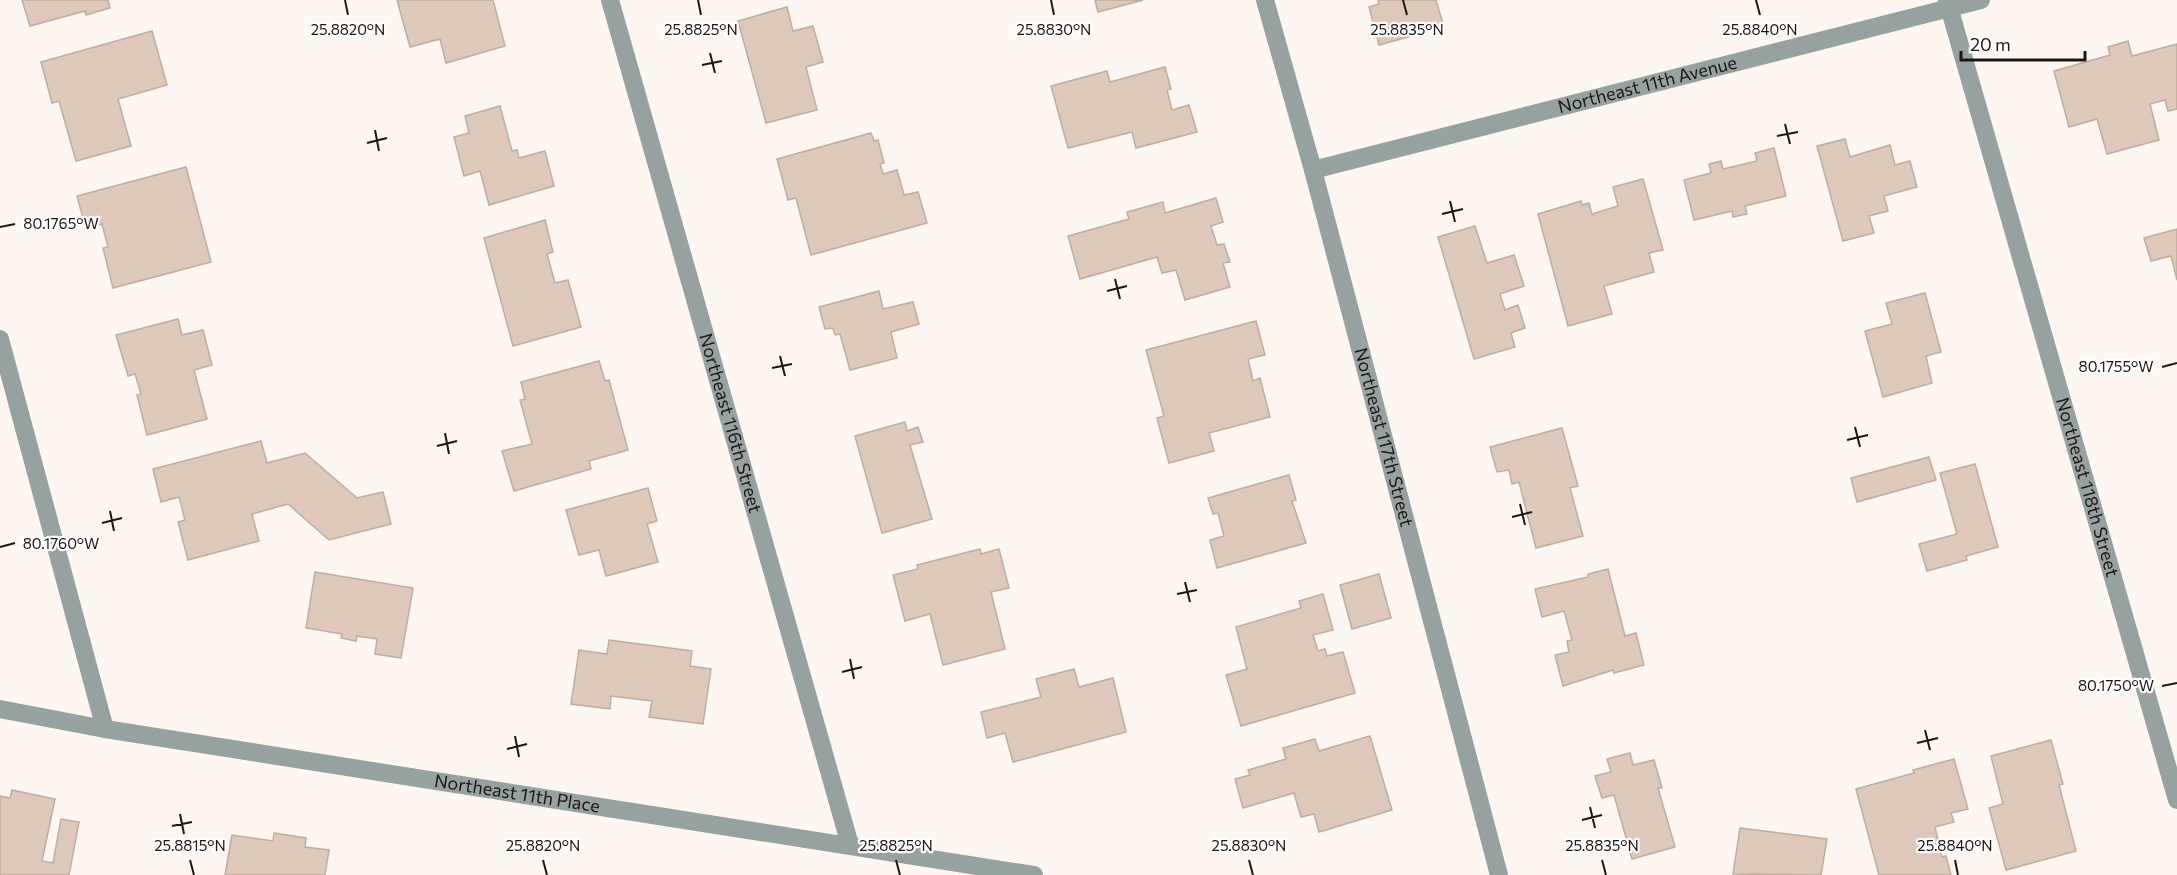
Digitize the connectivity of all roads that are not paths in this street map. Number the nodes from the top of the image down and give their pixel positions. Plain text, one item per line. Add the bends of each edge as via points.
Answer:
1 (610, 0) edge
2 (1265, 0) edge
3 (1981, 0) edge
4 (1949, 5) edge
5 (1313, 170) junction
6 (0, 339) edge
7 (0, 709) edge
8 (105, 729) junction
9 (2177, 801) edge
10 (850, 845) junction
11 (1034, 875) edge
12 (1499, 875) edge

1 - 10 street, Northeast 116th Street
2 - 5 street, Northeast 117th Street
3 - 4 street, Northeast 11th Avenue
4 - 5 street, Northeast 11th Avenue
4 - 9 street, Northeast 118th Street
5 - 12 street, Northeast 117th Street
6 - 8 street
7 - 8 street, Northeast 11th Place
8 - 10 street, Northeast 11th Place
10 - 11 street, Northeast 11th Place

